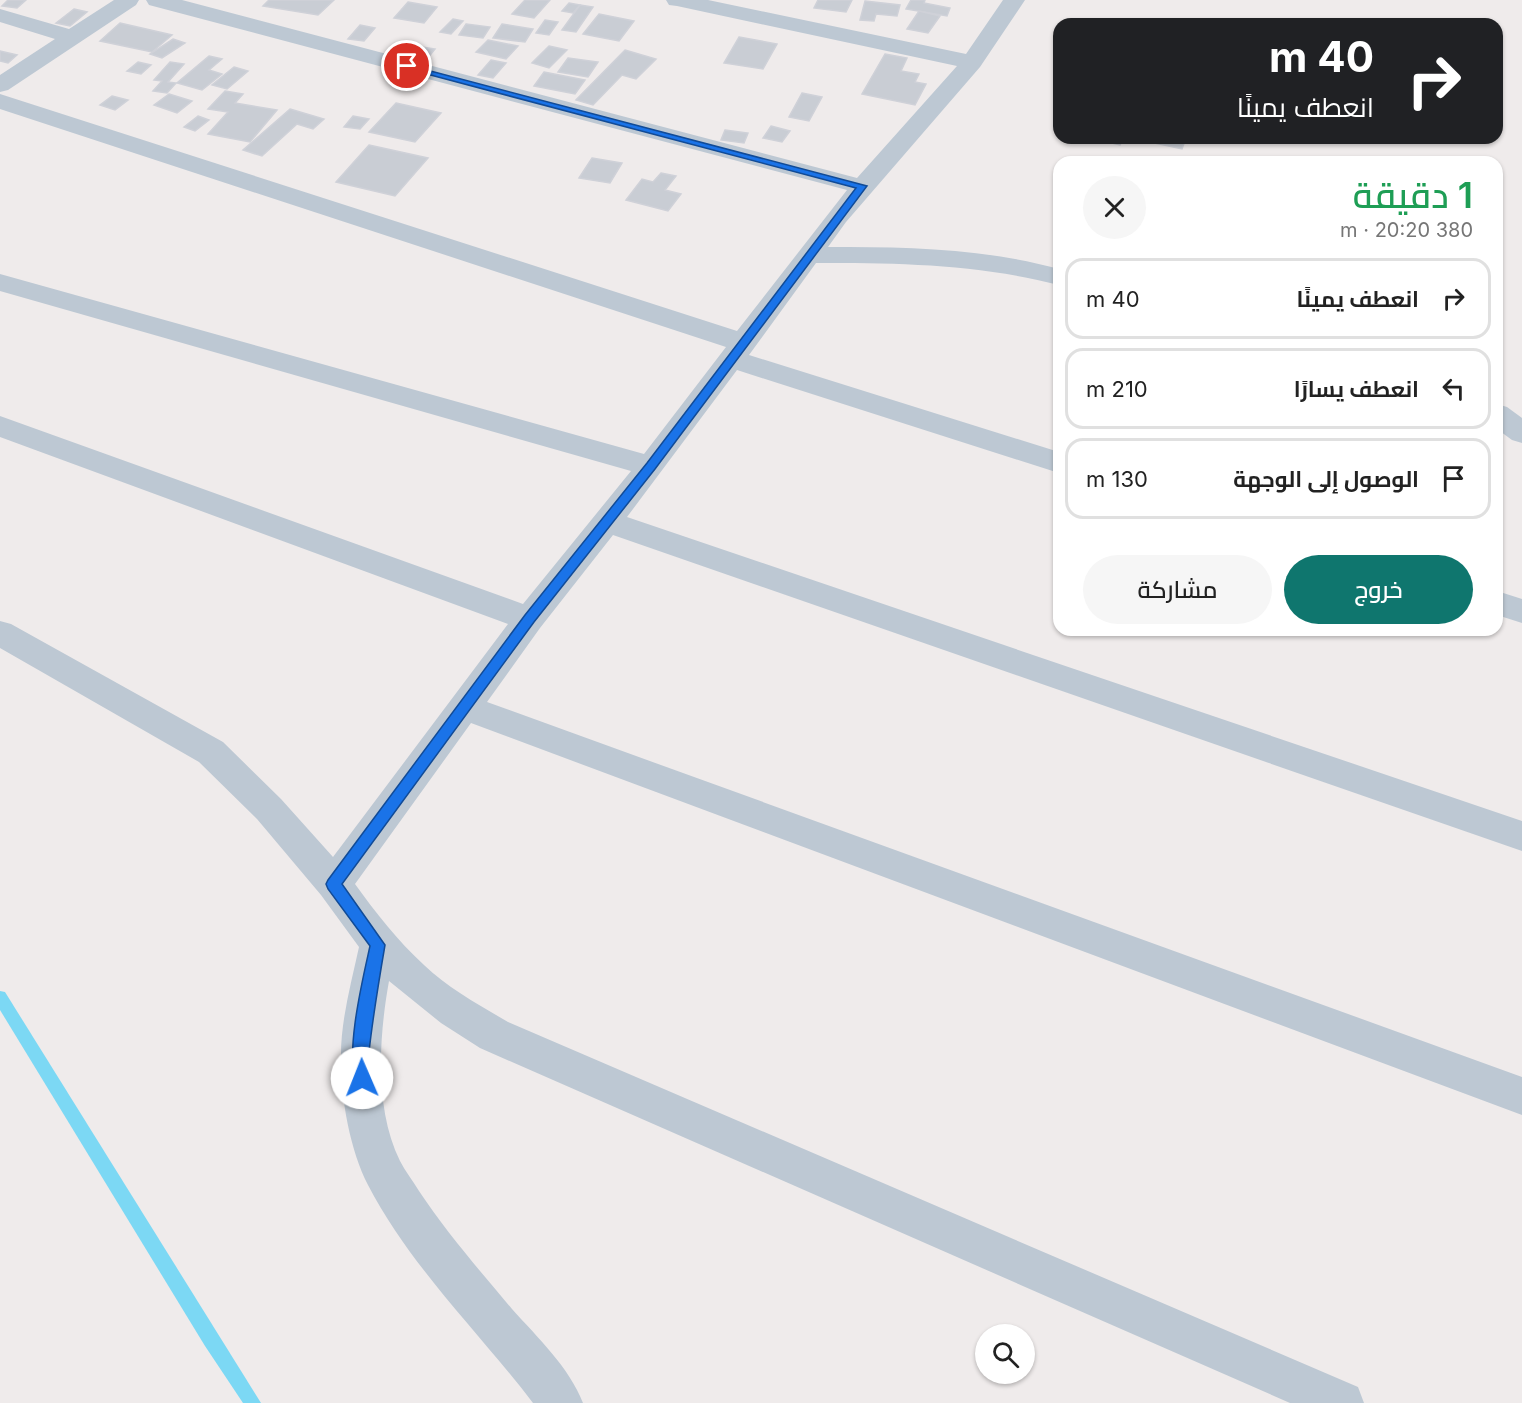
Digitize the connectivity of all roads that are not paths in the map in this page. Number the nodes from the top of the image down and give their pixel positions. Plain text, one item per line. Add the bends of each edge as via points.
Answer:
1 (128, 0) edge
2 (157, 0) edge
3 (677, 0) edge
4 (1014, 0) edge
5 (0, 15) edge
6 (72, 37) junction
7 (972, 62) junction
8 (0, 85) edge
9 (0, 101) edge
10 (862, 186) junction
11 (809, 255) junction
12 (1053, 275) edge
13 (0, 282) edge
14 (738, 351) junction
15 (1503, 419) edge
16 (0, 426) edge
17 (1522, 433) edge
18 (1053, 461) edge
19 (651, 466) junction
20 (607, 521) junction
21 (1503, 605) edge
22 (1522, 611) edge
23 (529, 619) junction
24 (0, 633) edge
25 (464, 707) junction
26 (1522, 837) edge
27 (334, 884) junction
28 (378, 945) junction
29 (1522, 1096) edge
30 (561, 1403) edge
31 (1342, 1403) edge

1 - 6 street
2 - 10 street
3 - 7 street
4 - 7 street
5 - 6 street
6 - 8 street
7 - 10 street
9 - 14 street
10 - 11 street
11 - 12 street via 968,257
11 - 14 street
13 - 19 street
14 - 18 street
14 - 19 street
15 - 17 street
16 - 23 street
19 - 20 street
20 - 23 street
20 - 26 street
21 - 22 street
23 - 25 street
24 - 27 street via 211,752 269,809
25 - 27 street
25 - 29 street
27 - 28 street
28 - 30 street via 360,1059 366,1117 382,1170 459,1280
28 - 31 street via 412,979 494,1035

